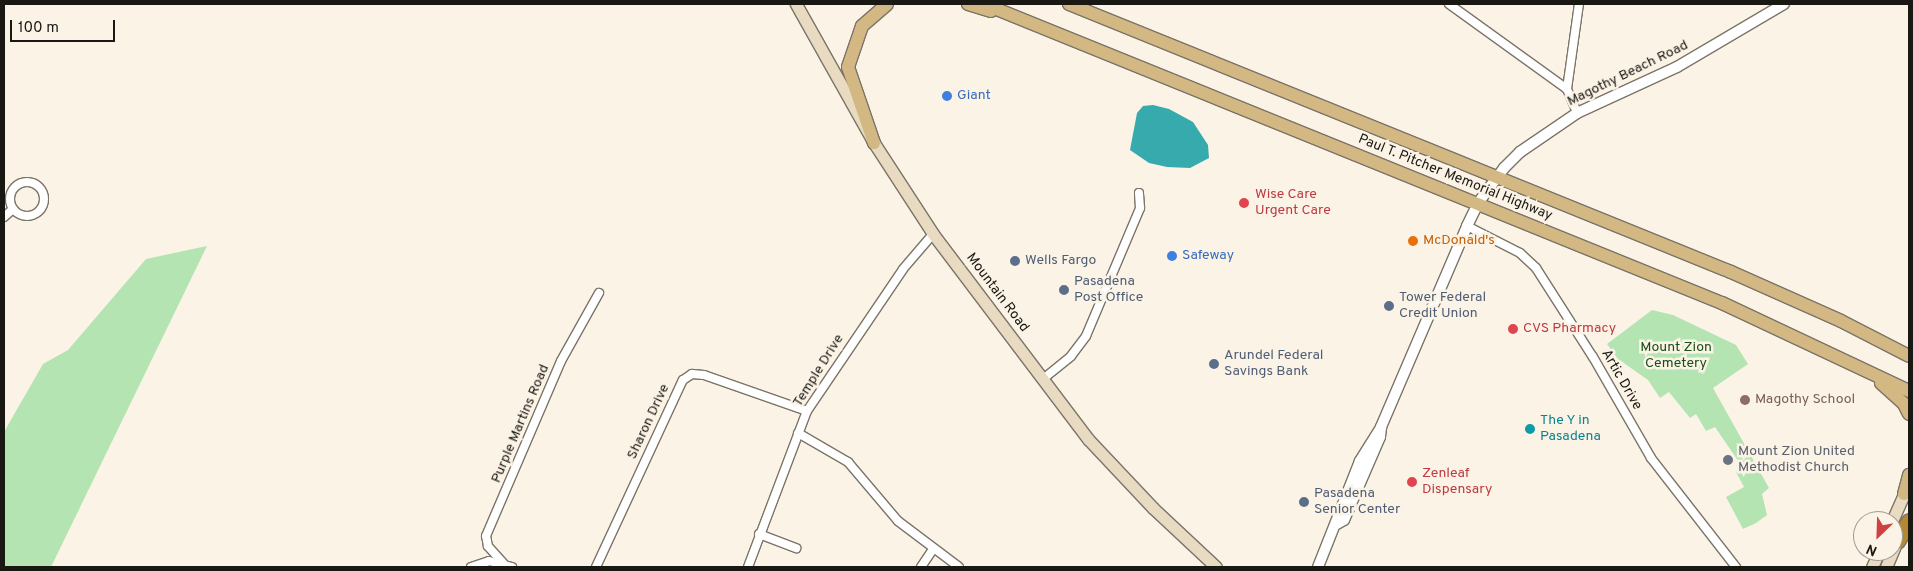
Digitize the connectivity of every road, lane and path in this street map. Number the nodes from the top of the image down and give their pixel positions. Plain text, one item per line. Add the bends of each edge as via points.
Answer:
1 (796, 4) edge
2 (887, 4) edge
3 (968, 4) edge
4 (984, 4) edge
5 (1069, 4) edge
6 (1448, 4) edge
7 (1579, 4) edge
8 (1784, 4) edge
9 (1050, 30) junction
10 (1567, 90) junction
11 (1577, 113) junction
12 (874, 143) junction
13 (1496, 177) junction
14 (1139, 193) dead end
15 (1478, 203) junction
16 (13, 209) junction
17 (4, 217) edge
18 (1466, 226) junction
19 (933, 234) junction
20 (599, 293) dead end
21 (1841, 321) junction
22 (1909, 345) edge
23 (1832, 354) junction
24 (1909, 356) edge
25 (1043, 379) junction
26 (1909, 392) edge
27 (807, 411) junction
28 (1909, 414) edge
29 (798, 433) junction
30 (1909, 475) edge
31 (1907, 488) edge
32 (1897, 511) edge
33 (1909, 514) edge
34 (1903, 528) edge
35 (759, 534) junction
36 (796, 548) dead end
37 (933, 549) junction
38 (504, 564) junction
39 (471, 567) edge
40 (512, 567) edge
41 (596, 567) edge
42 (748, 567) edge
43 (921, 567) edge
44 (960, 567) edge
45 (1216, 567) edge
46 (1318, 567) edge
47 (1736, 567) edge

1 - 12 main road, Mountain Road
2 - 12 main road via 862,26 848,68
3 - 9 main road
4 - 9 main road, Paul T. Pitcher Memorial Highway
5 - 13 main road, Paul T. Pitcher Memorial Highway
6 - 10 street
7 - 10 street
8 - 11 street, Magothy Beach Road via 1677,67
9 - 15 main road, Paul T. Pitcher Memorial Highway
10 - 11 street
11 - 13 street, Magothy Beach Road via 1520,152
12 - 19 main road, Mountain Road
13 - 15 street, Magothy Beach Road
13 - 21 main road, Paul T. Pitcher Memorial Highway via 1731,272
14 - 25 street via 1140,208 1086,336 1071,356
15 - 18 street, Magothy Beach Road
15 - 23 main road, Paul T. Pitcher Memorial Highway via 1722,303
16 - 16 street via 22,216 39,212 44,202 42,190 28,181 18,184 9,198
16 - 17 street
18 - 46 street, Magothy Beach Road via 1381,426 1360,461
18 - 47 street, Artic Drive via 1520,253 1536,268 1593,357 1651,458
19 - 25 main road, Mountain Road
19 - 27 street, Temple Drive via 920,246 876,307
20 - 38 street, Purple Martins Road via 561,361 486,536 488,546
21 - 22 main road
21 - 24 main road, Paul T. Pitcher Memorial Highway
23 - 26 main road, Paul T. Pitcher Memorial Highway
23 - 28 main road via 1894,393
25 - 45 main road, Mountain Road via 1088,439
27 - 29 street, Temple Drive
27 - 41 street, Sharon Drive via 704,375 692,374 683,380
29 - 35 street, Temple Drive
29 - 37 street via 848,462 898,520
30 - 31 main road
31 - 32 main road
33 - 34 main road
35 - 36 street
35 - 42 street, Temple Drive
37 - 43 street
37 - 44 street
38 - 39 street, Purple Martins Road via 481,562
38 - 40 street, Purple Martins Road

